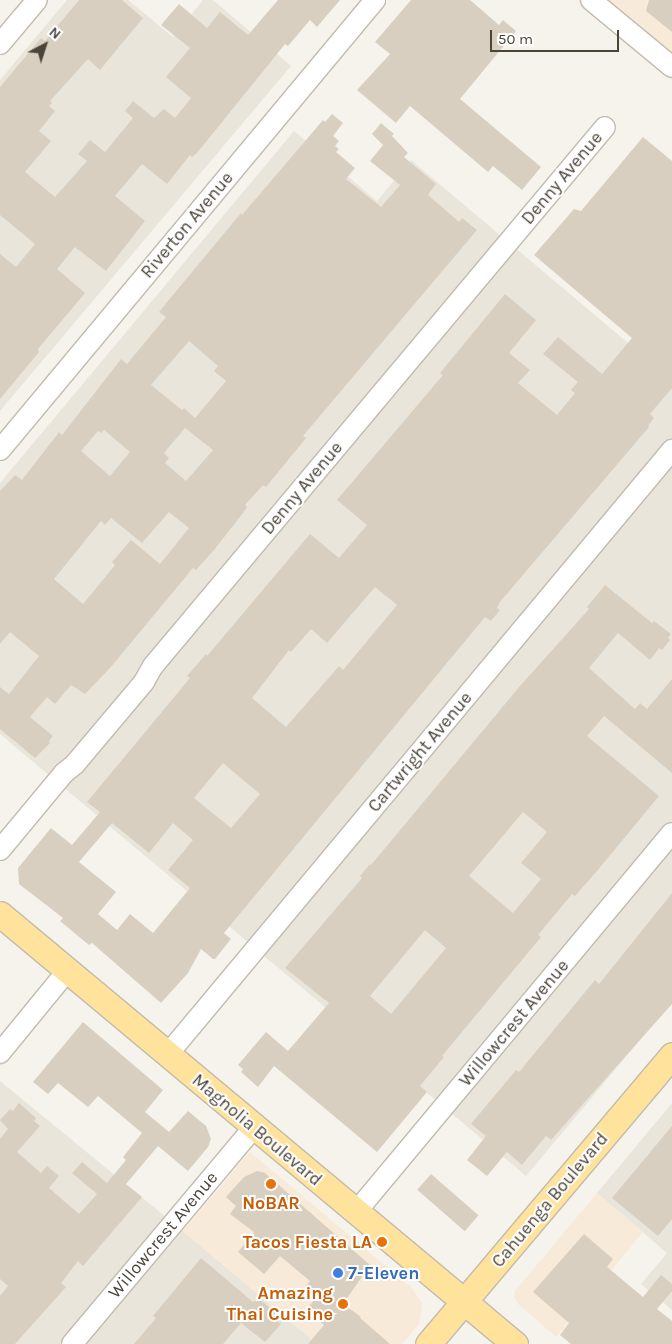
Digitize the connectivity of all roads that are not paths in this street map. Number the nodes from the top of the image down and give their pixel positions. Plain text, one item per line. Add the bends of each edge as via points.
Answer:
1 (37, 0) edge
2 (375, 0) edge
3 (604, 4) edge
4 (0, 44) edge
5 (672, 67) edge
6 (605, 127) dead end
7 (0, 450) edge
8 (672, 450) edge
9 (672, 833) edge
10 (0, 850) edge
11 (0, 914) edge
12 (67, 971) junction
13 (0, 1053) edge
14 (168, 1054) junction
15 (672, 1055) edge
16 (254, 1127) junction
17 (356, 1212) junction
18 (464, 1302) junction
19 (72, 1344) edge
20 (428, 1344) edge
21 (515, 1344) edge

1 - 4 street
2 - 7 street, Riverton Avenue
3 - 5 street
6 - 10 street, Denny Avenue via 159,658 144,682 76,764 64,773
8 - 14 street, Cartwright Avenue
9 - 17 street, Willowcrest Avenue
11 - 12 main road, Magnolia Boulevard
12 - 13 street
12 - 14 main road, Magnolia Boulevard
14 - 16 main road, Magnolia Boulevard
15 - 18 main road, Cahuenga Boulevard
16 - 17 main road, Magnolia Boulevard
16 - 19 street, Willowcrest Avenue
17 - 18 main road, Magnolia Boulevard
18 - 20 main road, Cahuenga Boulevard
18 - 21 main road, Magnolia Boulevard

